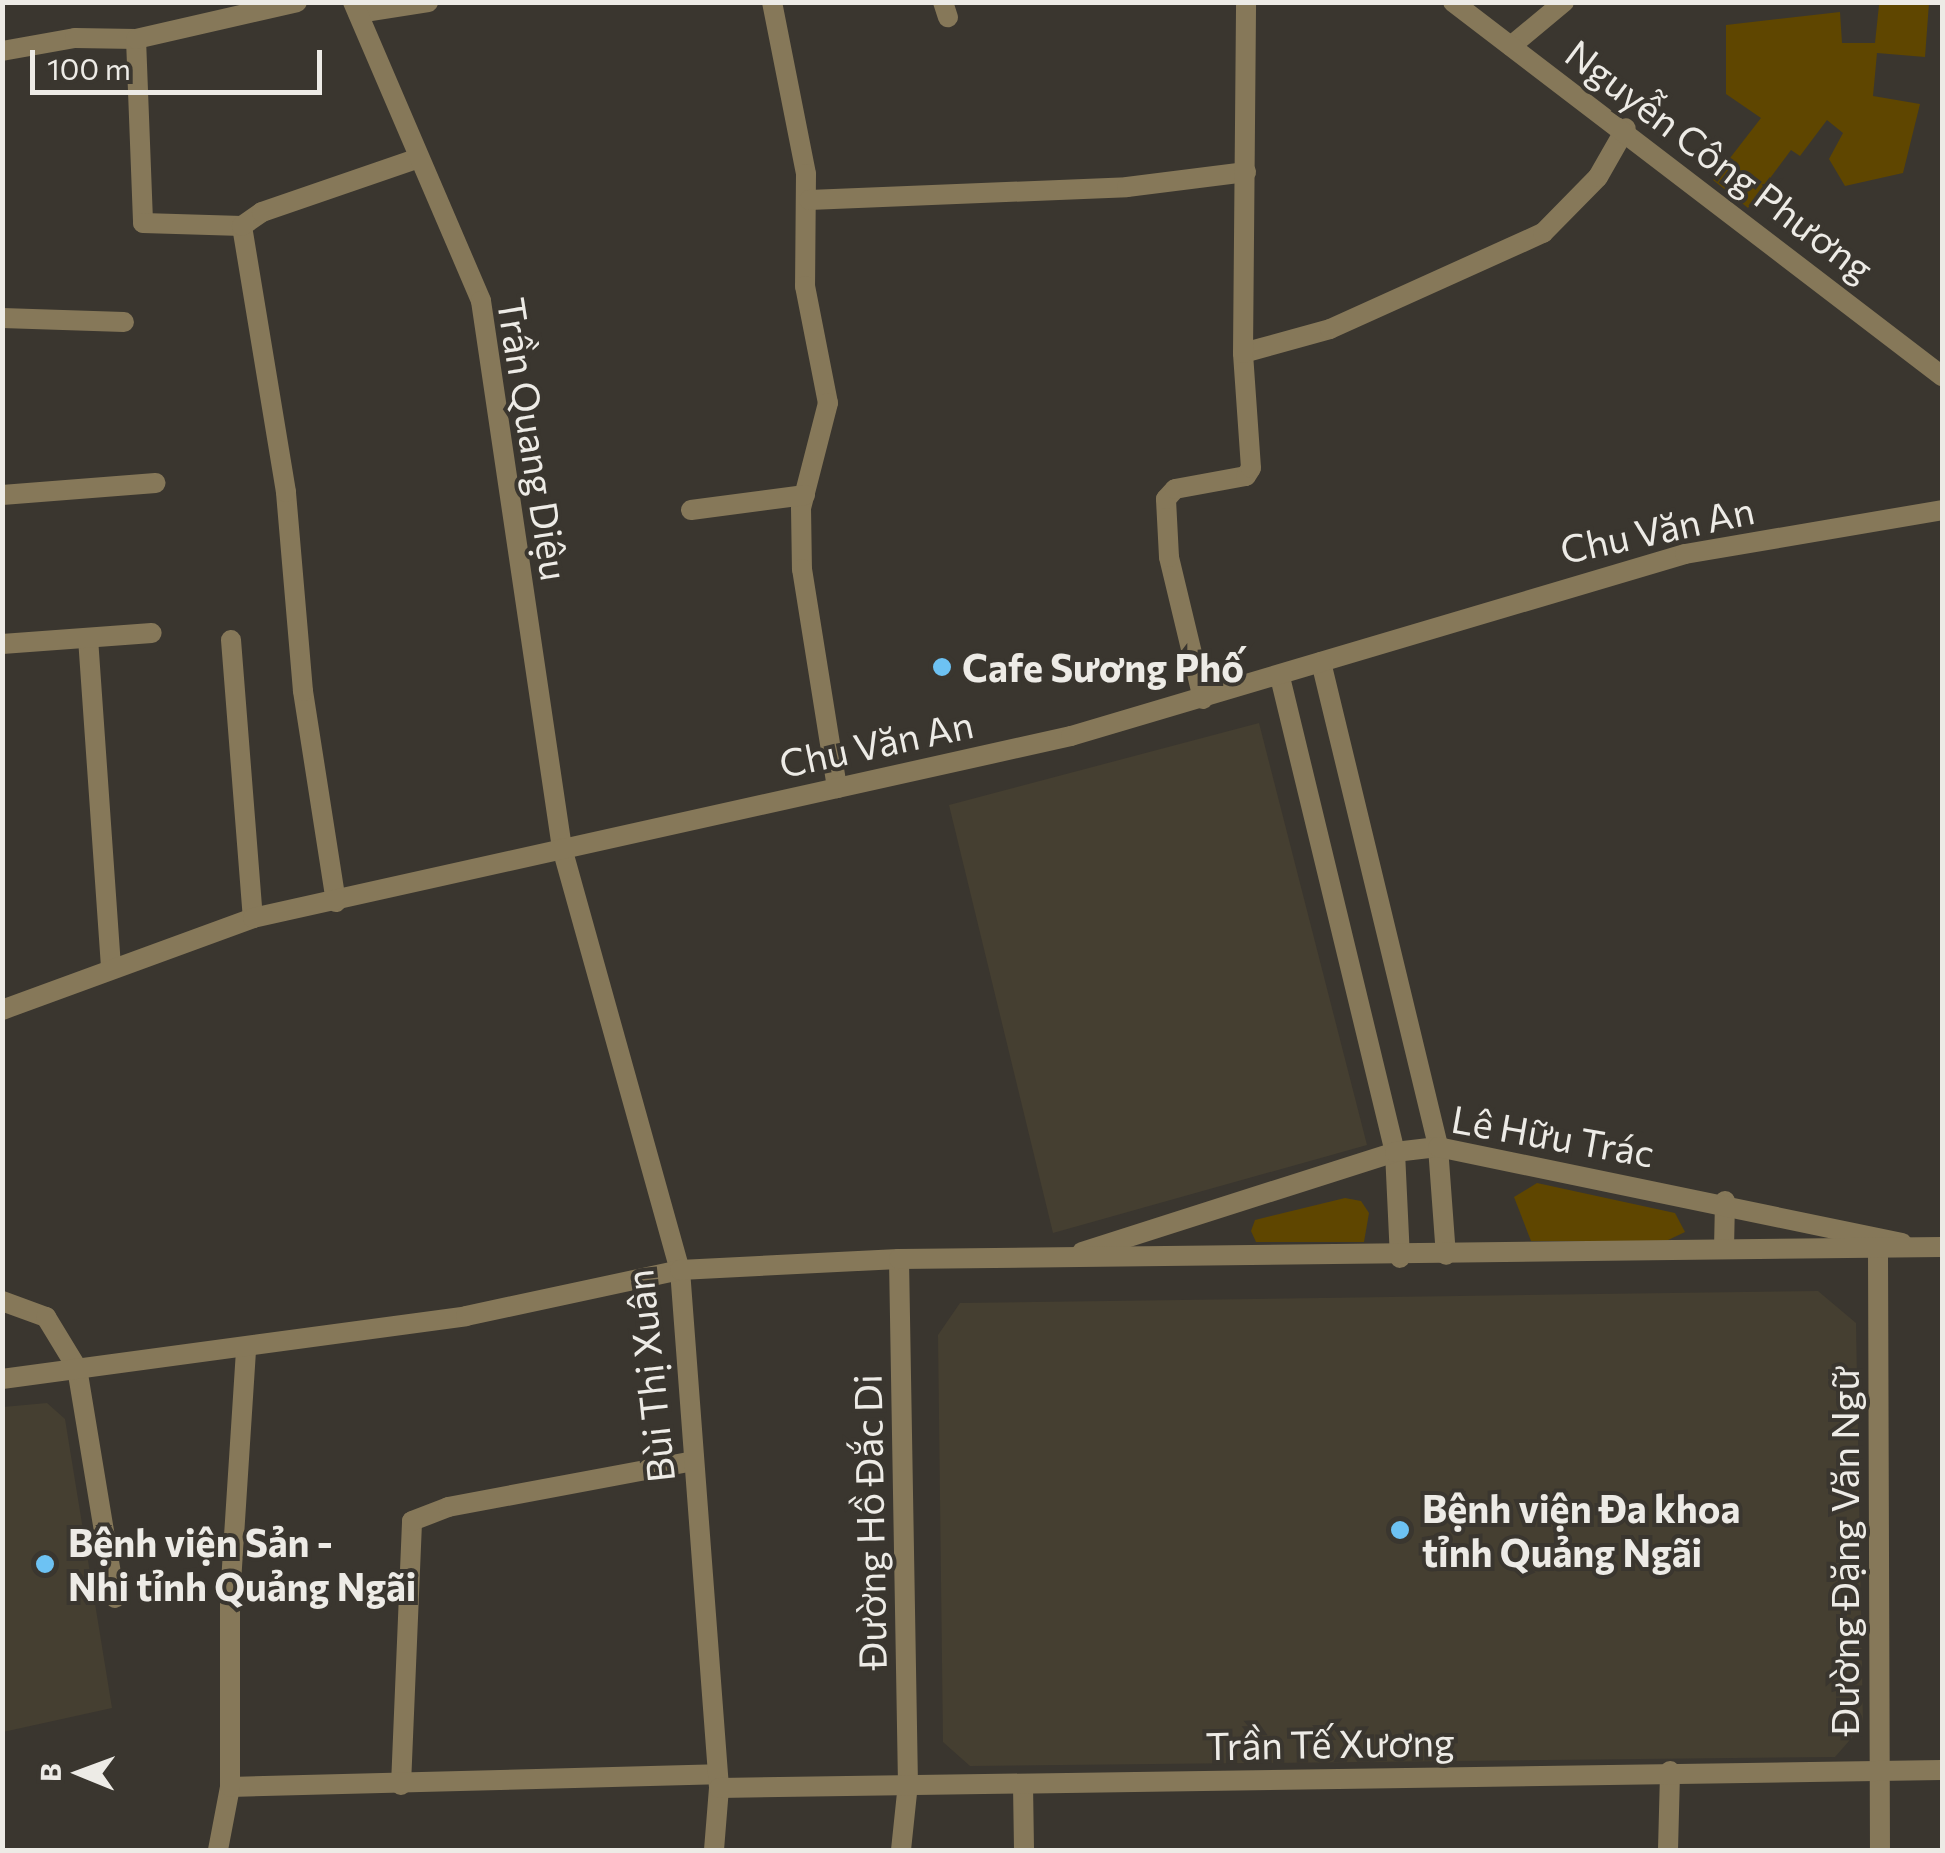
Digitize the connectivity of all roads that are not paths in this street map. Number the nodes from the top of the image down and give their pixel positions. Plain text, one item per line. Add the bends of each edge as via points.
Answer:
1 (297, 2) edge
2 (428, 2) edge
3 (772, 2) edge
4 (1246, 2) edge
5 (1453, 2) edge
6 (1564, 2) edge
7 (356, 8) edge
8 (136, 39) junction
9 (1511, 46) junction
10 (2, 50) edge
11 (1626, 128) junction
12 (419, 158) junction
13 (1246, 172) junction
14 (809, 200) junction
15 (242, 226) junction
16 (2, 318) edge
17 (124, 322) dead end
18 (1243, 353) junction
19 (1942, 376) edge
20 (156, 483) dead end
21 (2, 494) edge
22 (806, 495) junction
23 (691, 510) dead end
24 (1942, 510) edge
25 (152, 633) dead end
26 (88, 638) junction
27 (232, 640) dead end
28 (2, 644) edge
29 (1322, 662) junction
30 (1280, 677) junction
31 (1203, 698) junction
32 (837, 788) junction
33 (562, 848) junction
34 (336, 902) junction
35 (253, 918) junction
36 (111, 969) junction
37 (2, 1010) edge
38 (1438, 1147) junction
39 (1396, 1152) junction
40 (1725, 1201) junction
41 (1933, 1248) edge
42 (1724, 1249) junction
43 (1878, 1250) junction
44 (1446, 1255) junction
45 (1400, 1258) junction
46 (899, 1259) junction
47 (1061, 1259) junction
48 (680, 1270) junction
49 (2, 1301) edge
50 (246, 1351) junction
51 (77, 1368) junction
52 (2, 1379) edge
53 (694, 1461) junction
54 (115, 1598) dead end
55 (1942, 1770) edge
56 (1670, 1772) junction
57 (1881, 1772) junction
58 (718, 1781) junction
59 (908, 1784) junction
60 (401, 1785) junction
61 (1022, 1786) junction
62 (230, 1787) junction
63 (218, 1850) edge
64 (714, 1850) edge
65 (900, 1850) edge
66 (1024, 1850) edge
67 (1668, 1850) edge
68 (1880, 1850) edge

1 - 8 street
2 - 7 street
3 - 14 street
4 - 13 street
5 - 9 street, Nguyễn Công Phương
6 - 9 street
7 - 12 street, Trần Quang Diệu
8 - 10 street via 74,38
8 - 15 street via 143,223
9 - 11 street, Nguyễn Công Phương
11 - 18 street via 1598,177 1543,233 1330,329
11 - 19 street, Nguyễn Công Phương
12 - 15 street via 262,212
12 - 33 street, Trần Quang Diệu via 480,301
13 - 14 street via 1127,187
13 - 18 street
14 - 22 street via 804,286 828,403
15 - 34 street via 286,492 304,692
16 - 17 street
18 - 31 street via 1251,468 1246,476 1174,489 1166,499 1169,557
20 - 21 street
22 - 23 street
22 - 32 street via 802,569
24 - 29 street, Chu Văn An via 1685,554
25 - 26 street
26 - 28 street
26 - 36 street
27 - 35 street
29 - 30 street, Chu Văn An
29 - 38 street
30 - 31 street, Chu Văn An
30 - 39 street
31 - 32 street, Chu Văn An
32 - 33 street, Chu Văn An
33 - 34 street, Chu Văn An
33 - 48 street, Bùi Thị Xuân
34 - 35 street, Chu Văn An
35 - 36 street, Chu Văn An
36 - 37 street, Chu Văn An
38 - 39 street, Lê Hữu Trác
38 - 40 street, Lê Hữu Trác
38 - 44 street
39 - 45 street
39 - 47 street, Lê Hữu Trác
40 - 41 street, Lê Hữu Trác
40 - 42 street
41 - 43 street, Lê Hữu Trác
42 - 43 street, Lê Hữu Trác
42 - 44 street, Lê Hữu Trác
43 - 57 street, Đường Đặng Văn Ngữ
44 - 45 street, Lê Hữu Trác
45 - 47 street, Lê Hữu Trác
46 - 47 street, Lê Hữu Trác
46 - 48 street, Lê Hữu Trác
46 - 59 street, Đường Hồ Đắc Di
48 - 50 street, Lê Hữu Trác via 466,1316
48 - 53 street, Bùi Thị Xuân
49 - 51 street via 46,1317
50 - 51 street, Lê Hữu Trác
50 - 62 street via 230,1598
51 - 52 street, Lê Hữu Trác
51 - 54 street
53 - 58 street, Bùi Thị Xuân
53 - 60 street via 448,1507 412,1521
55 - 57 street, Trần Tế Xương
56 - 57 street, Trần Tế Xương
56 - 61 street, Trần Tế Xương
56 - 67 street
57 - 68 street, Đường Đặng Văn Ngữ
58 - 59 street, Trần Tế Xương
58 - 60 street, Trần Tế Xương
58 - 64 street, Bùi Thị Xuân
59 - 61 street, Trần Tế Xương
59 - 65 street, Đường Hồ Đắc Di
60 - 62 street, Trần Tế Xương
61 - 66 street
62 - 63 street

